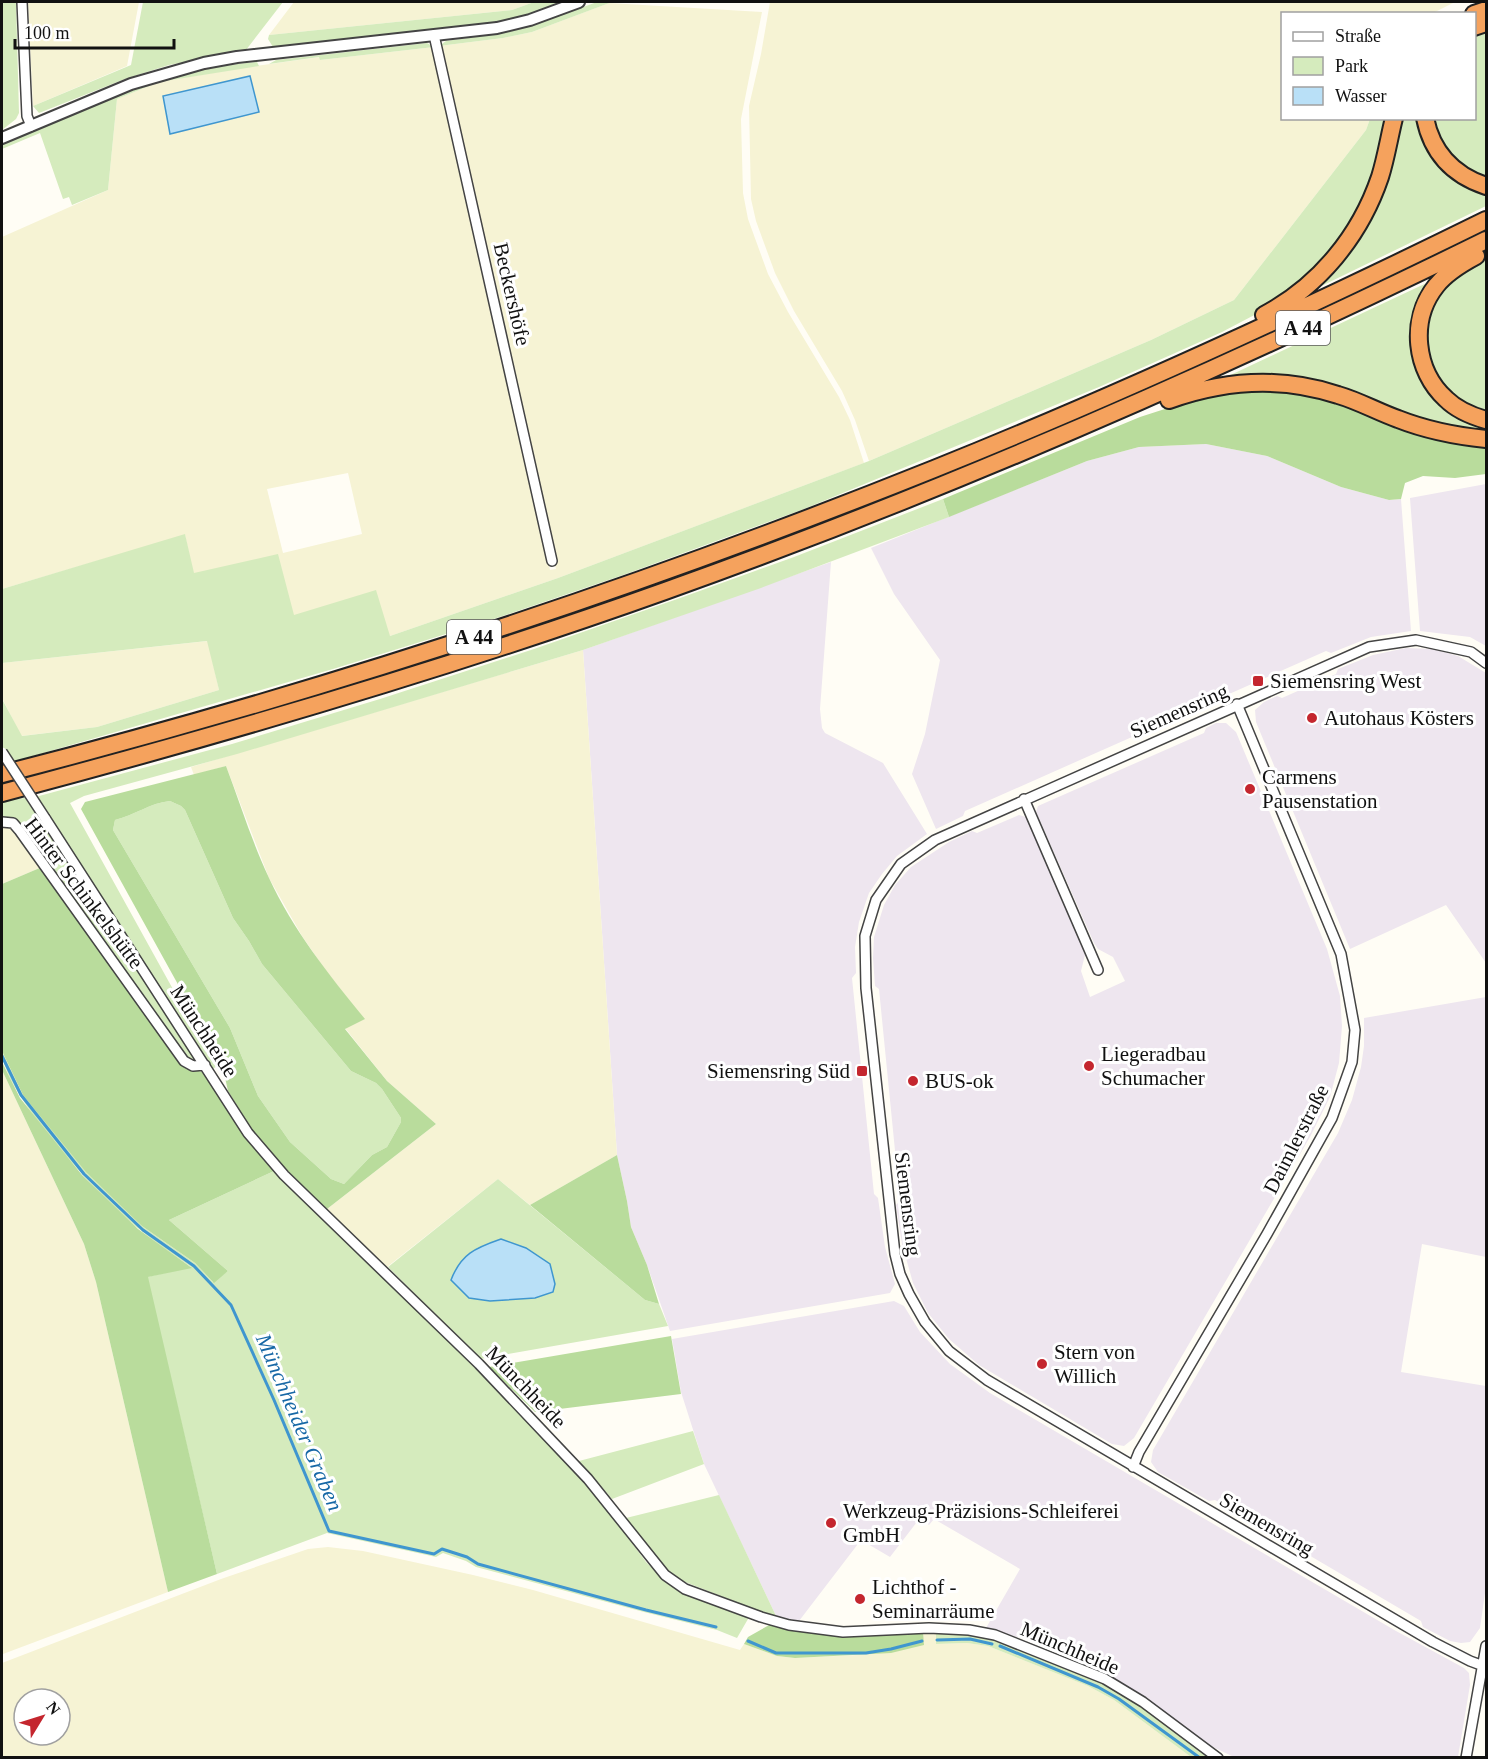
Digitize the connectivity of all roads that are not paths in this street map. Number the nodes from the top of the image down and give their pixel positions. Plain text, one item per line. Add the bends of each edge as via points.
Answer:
1 (22, 2) edge
2 (579, 2) edge
3 (434, 35) junction
4 (1394, 120) edge
5 (1425, 120) edge
6 (31, 126) junction
7 (2, 138) edge
8 (1486, 186) edge
9 (1486, 220) edge
10 (1486, 240) edge
11 (1486, 250) edge
12 (1164, 371) junction
13 (1117, 412) junction
14 (1486, 420) edge
15 (1486, 439) edge
16 (552, 561) dead end
17 (1486, 663) edge
18 (1237, 704) junction
19 (2, 752) edge
20 (2, 774) edge
21 (2, 793) edge
22 (1024, 799) junction
23 (2, 822) edge
24 (1098, 970) dead end
25 (205, 1065) junction
26 (1133, 1467) junction
27 (1486, 1647) edge
28 (1485, 1667) edge
29 (1218, 1758) edge
30 (1466, 1758) edge

1 - 6 street via 27,116
2 - 3 street via 510,25
3 - 6 street via 192,65 131,84
3 - 16 street, Beckershöfe
4 - 12 highway via 1371,200 1350,238 1328,266 1278,308 1194,348
5 - 8 highway via 1437,151 1452,168
6 - 7 street
9 - 12 highway, A 44
10 - 13 highway, A 44
11 - 14 highway via 1435,287 1423,310 1419,341 1425,370 1438,390 1461,410
12 - 20 highway, A 44 via 935,469 590,598 299,692
13 - 15 highway via 1142,410 1222,385 1281,382 1338,395 1404,422
13 - 21 highway, A 44 via 834,529 541,634 254,724
17 - 18 street, Siemensring via 1472,652 1416,640 1369,647
18 - 22 street, Siemensring
18 - 26 street, Daimlerstraße via 1341,954 1355,1030 1352,1062 1332,1118
19 - 25 street, Münchheide, bridge
22 - 24 street
22 - 26 street, Siemensring via 935,840 902,864 876,900 865,936 866,988 895,1254 909,1294 949,1351 987,1380
23 - 25 street, Hinter Schinkelshütte via 13,823 19,830 184,1061 193,1066
25 - 29 street, Münchheide via 248,1133 284,1175 487,1372 588,1479 665,1575 685,1589 789,1625 843,1632 930,1628 994,1635 1105,1679
26 - 28 street, Siemensring via 1424,1636
27 - 28 street
28 - 30 street

